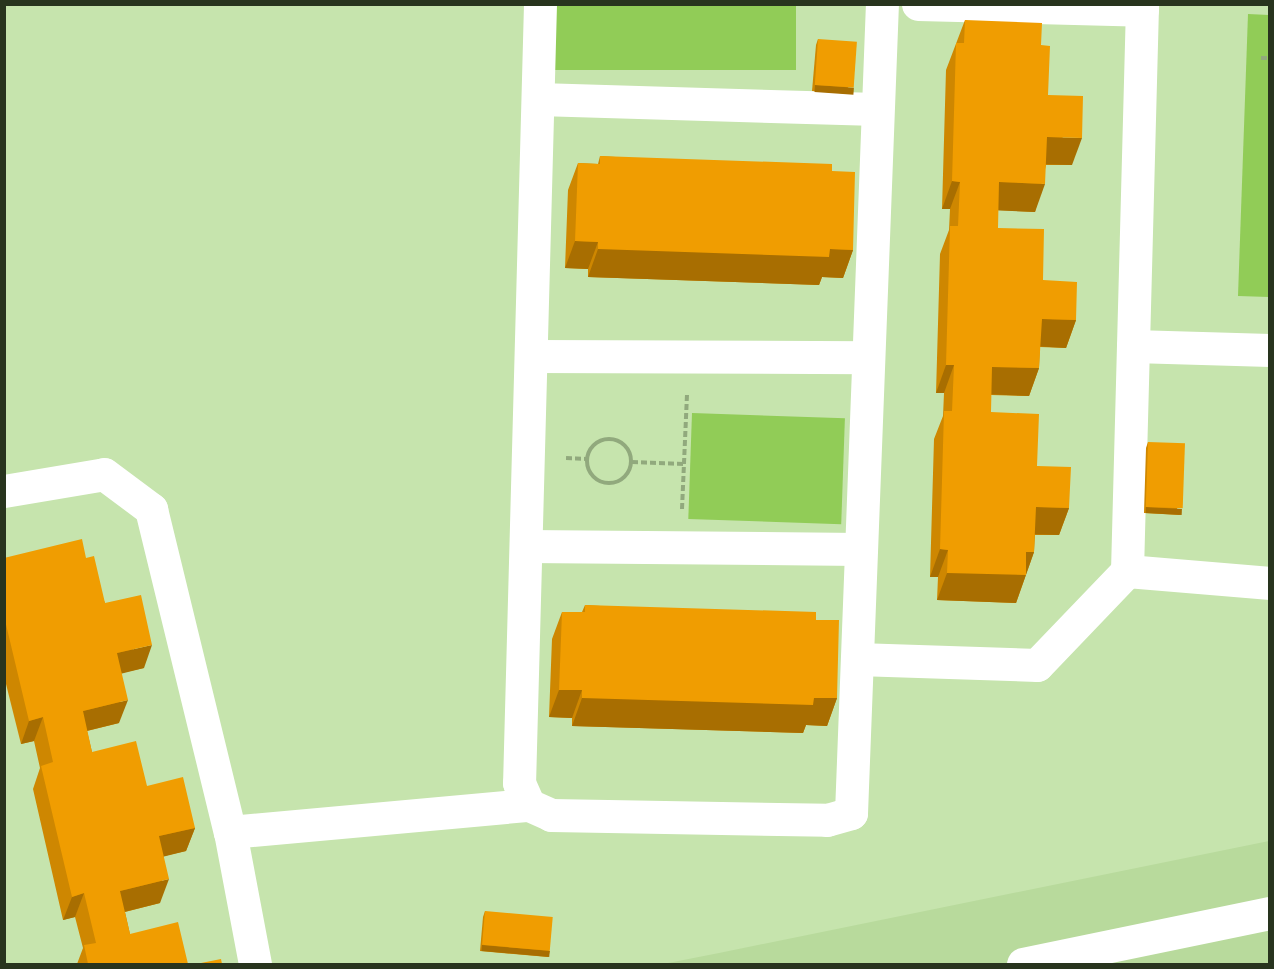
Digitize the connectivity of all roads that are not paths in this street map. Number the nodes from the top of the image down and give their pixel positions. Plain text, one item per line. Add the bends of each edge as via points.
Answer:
1 (540, 4) edge
2 (882, 4) edge
3 (918, 4) edge
4 (1142, 7) edge
5 (538, 99) junction
6 (878, 109) junction
7 (1133, 346) junction
8 (1269, 350) edge
9 (531, 356) junction
10 (868, 357) junction
11 (4, 492) edge
12 (526, 546) junction
13 (861, 549) junction
14 (1127, 571) junction
15 (1269, 583) edge
16 (857, 659) junction
17 (529, 805) junction
18 (230, 832) junction
19 (1269, 913) edge
20 (255, 964) edge
21 (1023, 964) edge

1 - 5 lane
2 - 6 lane
3 - 4 lane
4 - 7 lane
5 - 6 lane
5 - 9 lane
6 - 10 lane
7 - 8 lane
7 - 14 lane
9 - 10 lane
9 - 12 lane
10 - 13 lane
11 - 18 lane via 104,474 151,509
12 - 13 lane
12 - 17 lane via 519,783
13 - 16 lane
14 - 15 lane
14 - 16 lane via 1037,665
16 - 17 lane via 851,813 827,820 562,816
17 - 18 lane
18 - 20 lane
19 - 21 lane

